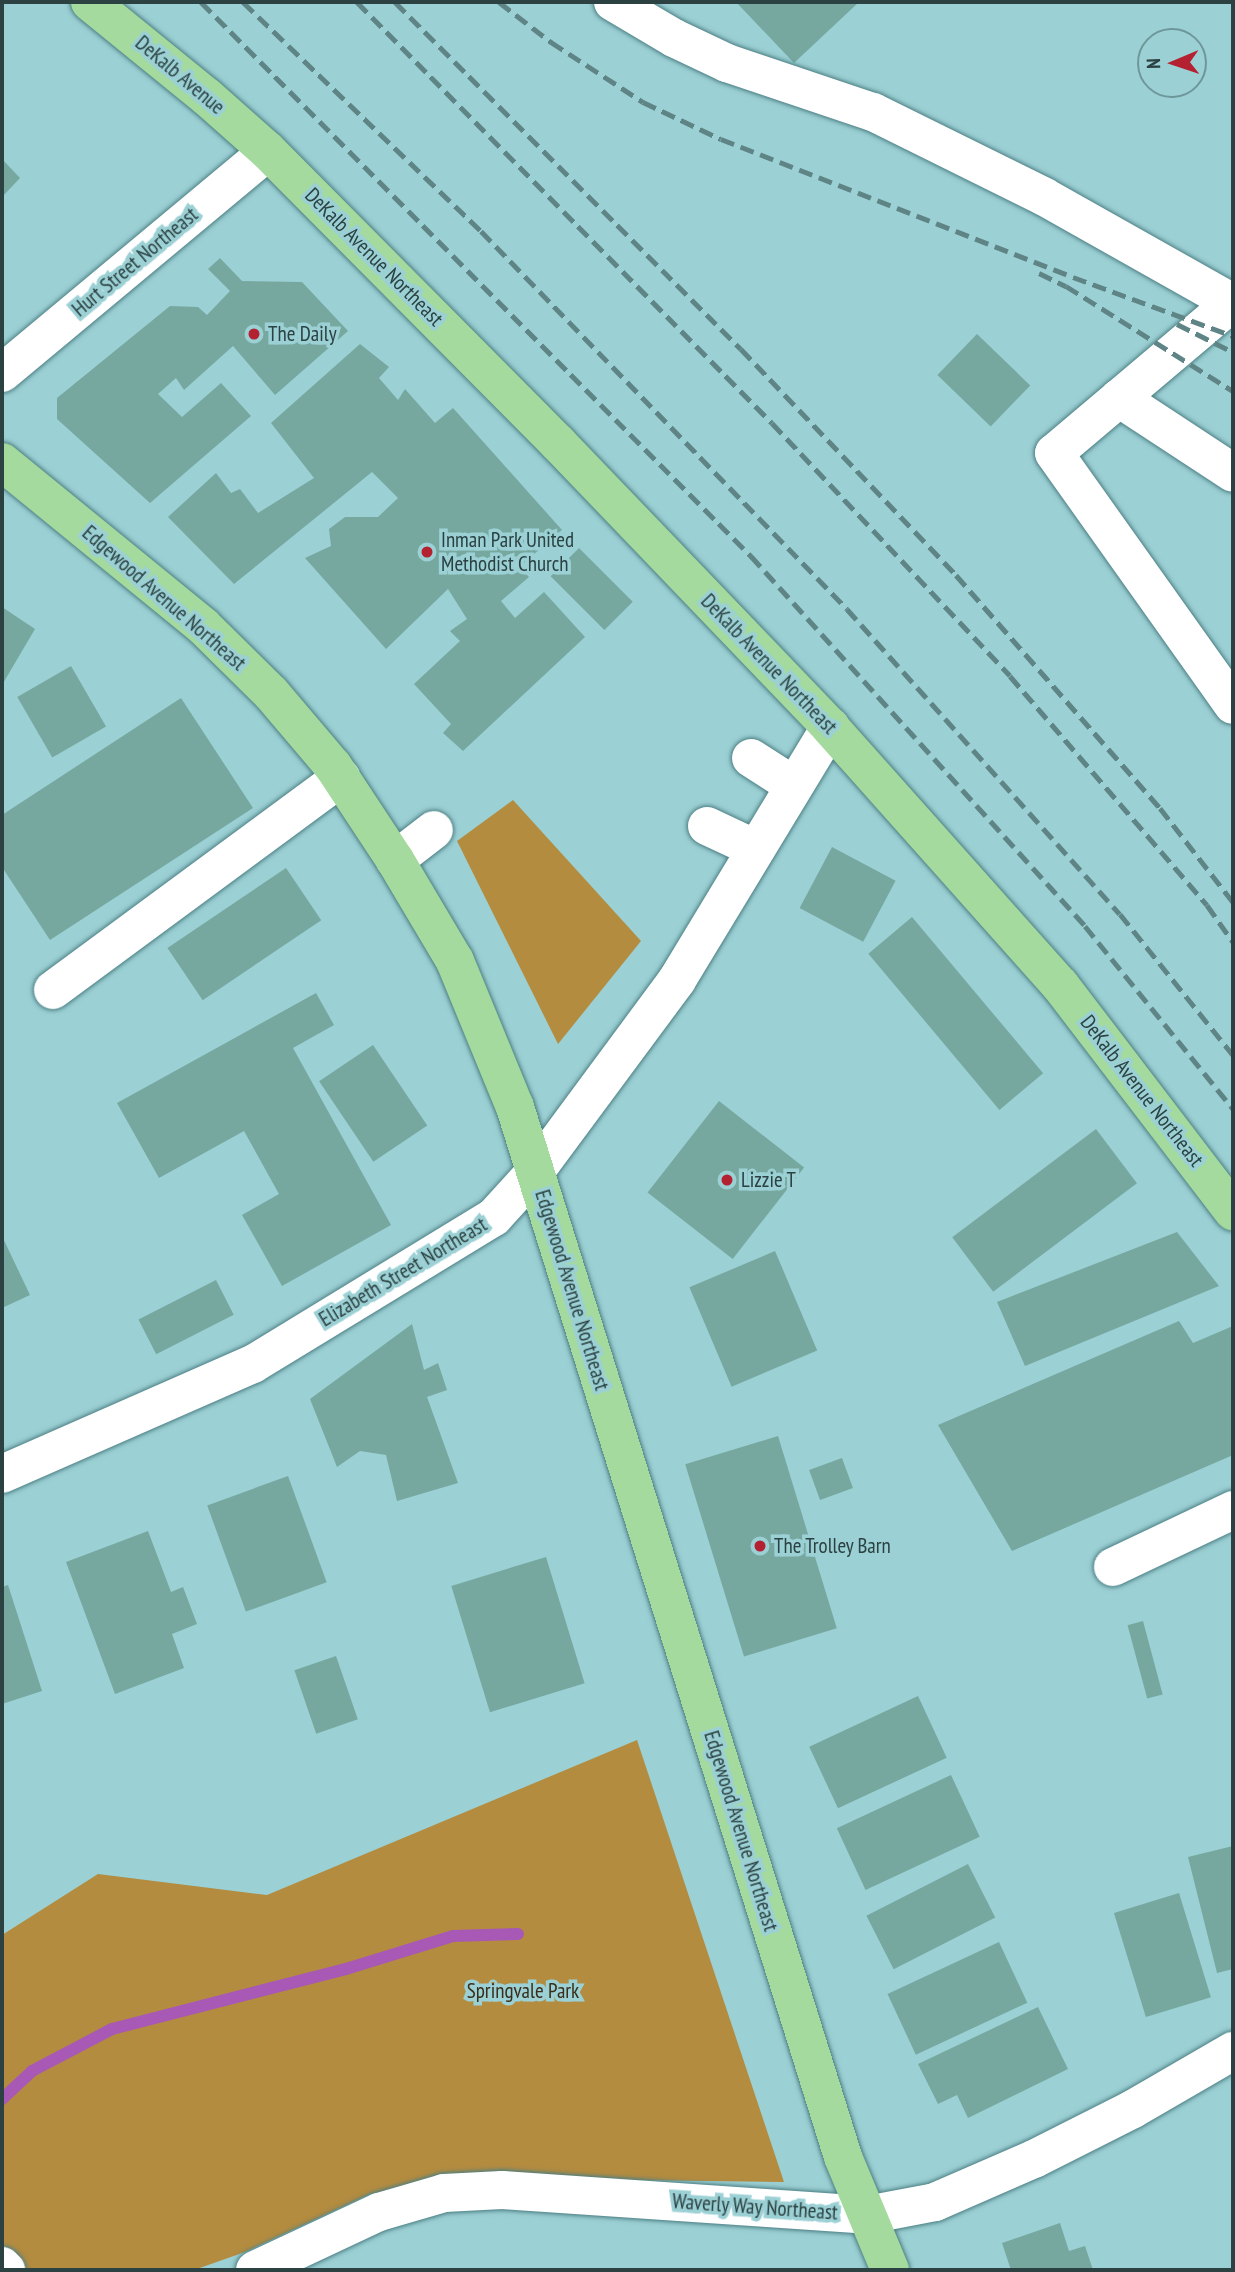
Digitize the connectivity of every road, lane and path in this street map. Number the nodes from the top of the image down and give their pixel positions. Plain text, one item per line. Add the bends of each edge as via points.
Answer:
1 (90, 2) edge
2 (613, 2) edge
3 (268, 151) junction
4 (1233, 303) edge
5 (2, 373) edge
6 (1119, 398) junction
7 (2, 462) edge
8 (1233, 473) edge
9 (1233, 705) edge
10 (830, 727) junction
11 (751, 758) dead end
12 (341, 778) junction
13 (793, 785) junction
14 (707, 826) dead end
15 (434, 830) dead end
16 (756, 849) junction
17 (395, 860) junction
18 (53, 990) dead end
19 (536, 1172) junction
20 (1233, 1211) edge
21 (2, 1474) edge
22 (1233, 1510) edge
23 (1113, 1567) dead end
24 (1233, 2051) edge
25 (867, 2215) junction
26 (2, 2266) edge
27 (6, 2270) edge
28 (255, 2270) edge
29 (890, 2270) edge

1 - 3 main road, DeKalb Avenue
2 - 4 street via 727,63 873,112 1043,196
3 - 5 street, Hurt Street Northeast
3 - 10 main road, DeKalb Avenue Northeast via 558,443
4 - 6 street
6 - 8 street
6 - 9 street via 1054,453
7 - 12 main road, Edgewood Avenue Northeast via 203,625 271,693
10 - 13 street, Elizabeth Street Northeast
10 - 20 main road, DeKalb Avenue Northeast via 1060,985
11 - 13 street
12 - 17 main road, Edgewood Avenue Northeast
12 - 18 street
13 - 16 street, Elizabeth Street Northeast
14 - 16 street
15 - 17 street
16 - 19 street, Elizabeth Street Northeast via 677,980
17 - 19 main road, Edgewood Avenue Northeast via 455,961 500,1066
19 - 21 street, Elizabeth Street Northeast via 494,1217 253,1364
19 - 25 main road, Edgewood Avenue Northeast via 843,2157
22 - 23 street
24 - 25 street, Waverly Way Northeast via 1034,2159 935,2202
25 - 28 street, Waverly Way Northeast via 502,2190 444,2193 379,2212
25 - 29 main road, Edgewood Avenue Northeast
26 - 27 street

